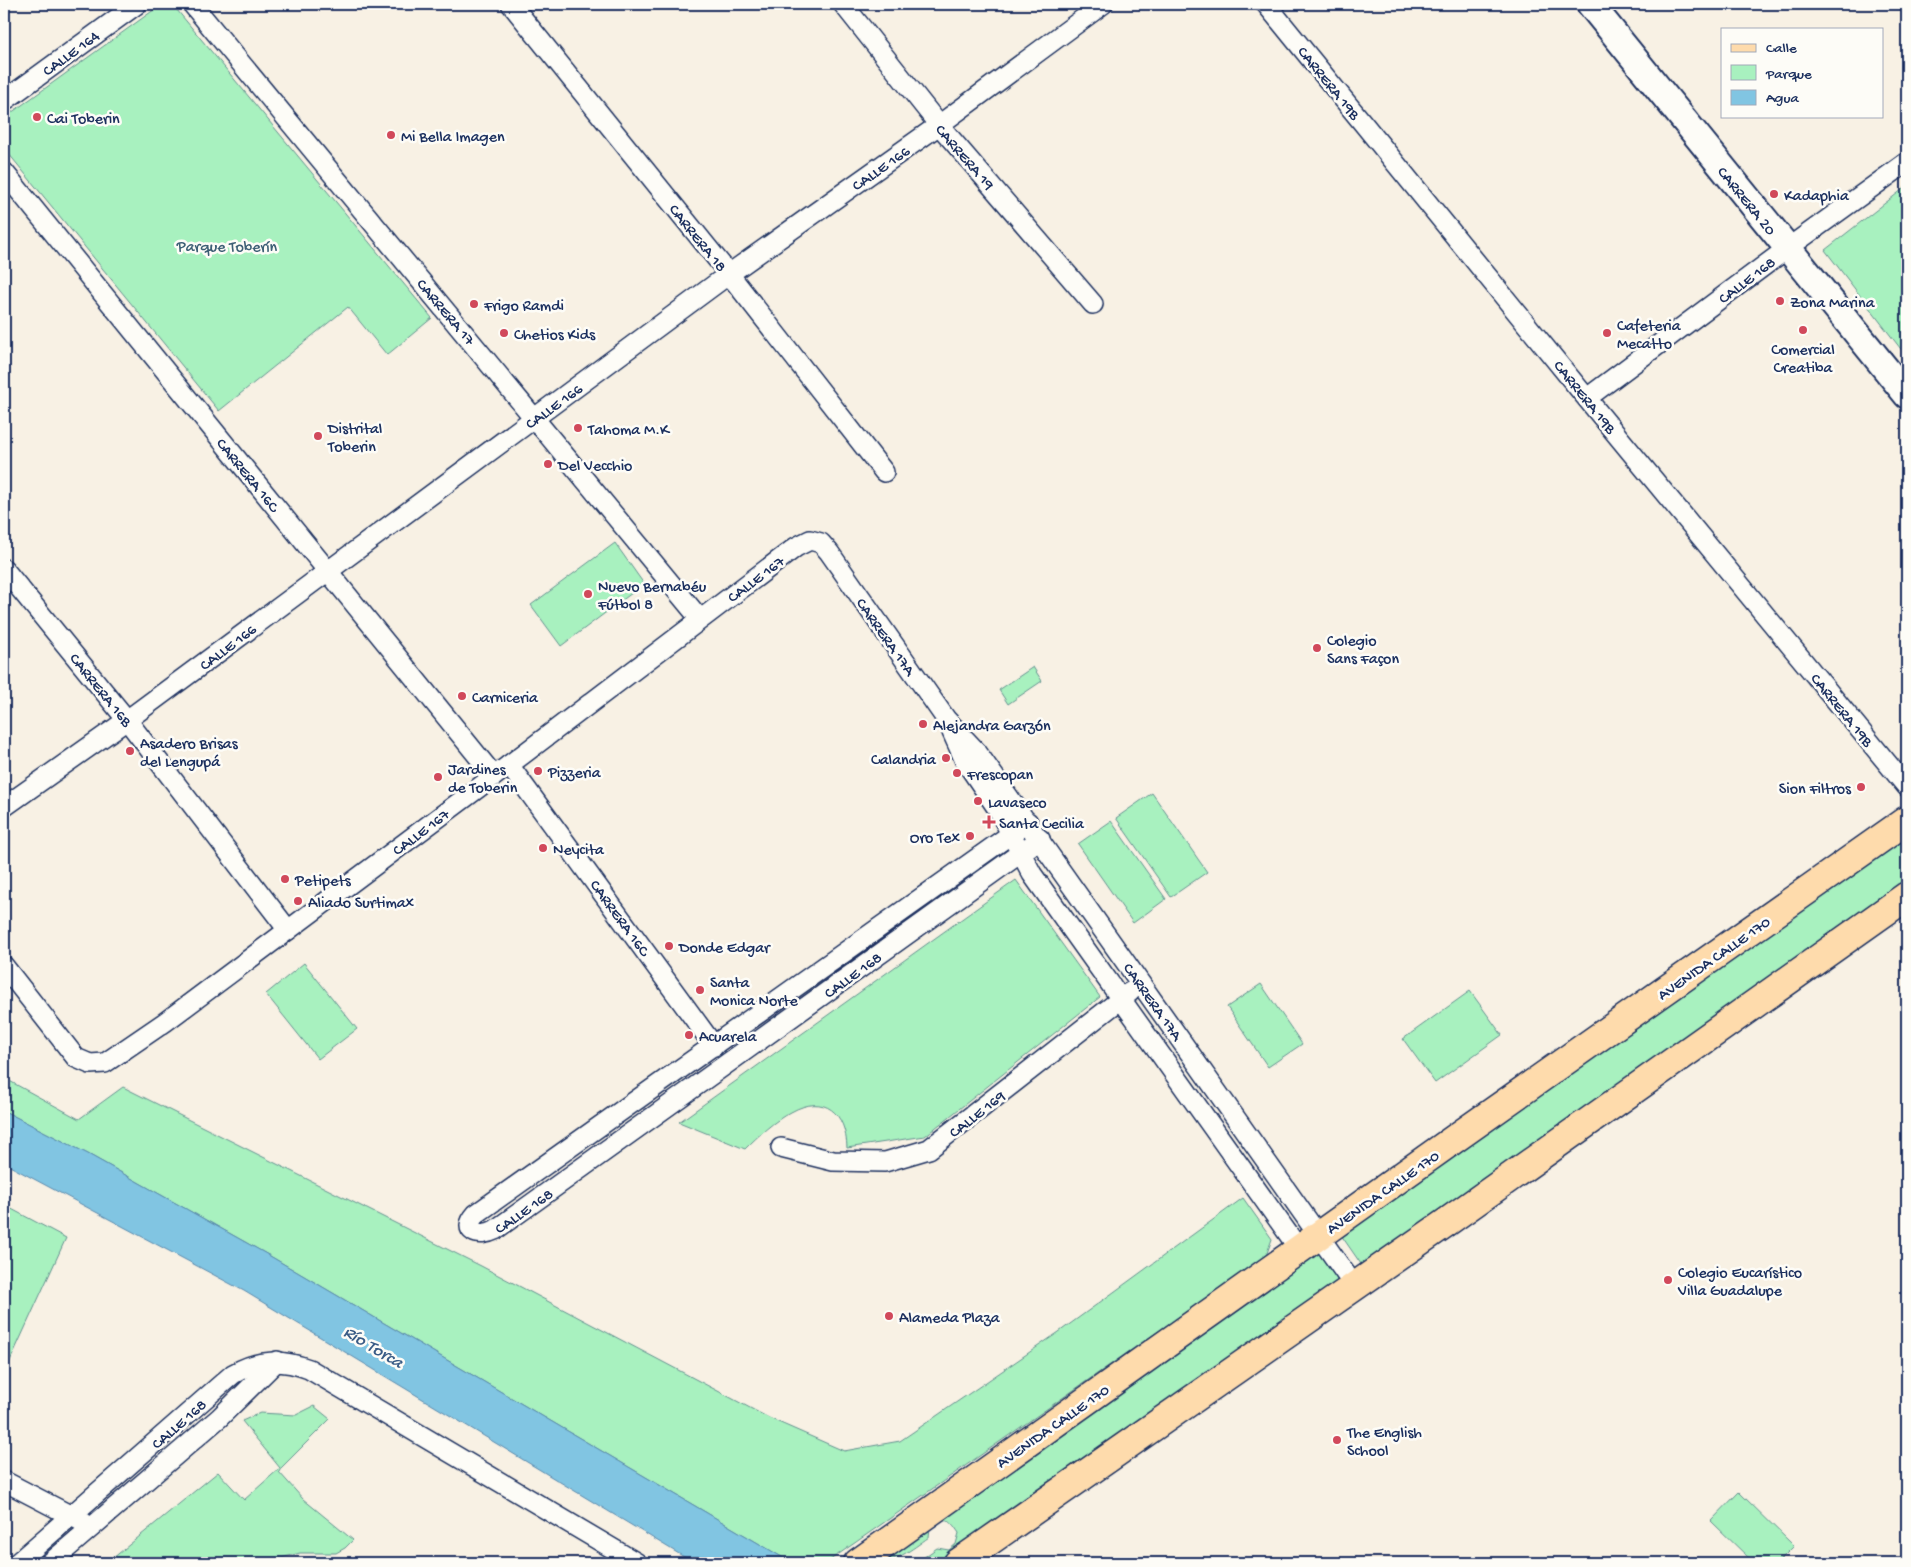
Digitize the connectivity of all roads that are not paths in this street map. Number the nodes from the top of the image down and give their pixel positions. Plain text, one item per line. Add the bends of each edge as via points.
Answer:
1 (137, 4) edge
2 (192, 4) edge
3 (511, 4) edge
4 (843, 4) edge
5 (1103, 4) edge
6 (1266, 4) edge
7 (1590, 4) edge
8 (4, 101) edge
9 (939, 125) junction
10 (1907, 162) edge
11 (4, 172) edge
12 (1788, 248) junction
13 (729, 274) junction
14 (1093, 304) dead end
15 (1907, 395) edge
16 (1587, 398) junction
17 (535, 418) junction
18 (884, 472) dead end
19 (829, 552) joint
20 (4, 568) edge
21 (328, 571) junction
22 (700, 619) junction
23 (946, 719) junction
24 (127, 720) junction
25 (509, 765) junction
26 (494, 776) junction
27 (1907, 787) edge
28 (4, 807) edge
29 (1907, 820) edge
30 (1028, 822) junction
31 (1011, 834) junction
32 (1040, 839) junction
33 (1021, 853) junction
34 (1907, 896) edge
35 (288, 930) junction
36 (4, 966) edge
37 (1141, 983) junction
38 (1121, 998) junction
39 (714, 1046) junction
40 (781, 1148) dead end
41 (1309, 1242) junction
42 (1355, 1287) junction
43 (277, 1362) junction
44 (4, 1481) edge
45 (72, 1517) junction
46 (93, 1527) junction
47 (631, 1561) edge
48 (17, 1563) edge
49 (50, 1563) edge
50 (858, 1563) edge
51 (958, 1563) edge

1 - 8 street, CALLE 164
2 - 17 street, CARRERA 17
3 - 13 street, CARRERA 18
4 - 9 street, CARRERA 19
5 - 9 street, CALLE 166
6 - 16 street, CARRERA 19B
7 - 12 main road, CARRERA 20
9 - 13 street, CALLE 166
9 - 14 street, CARRERA 19
10 - 12 street, CALLE 168
11 - 21 street, CARRERA 16C
12 - 15 main road, CARRERA 20
12 - 16 street, CALLE 168
13 - 17 street, CALLE 166
13 - 18 street, CARRERA 18
16 - 27 street, CARRERA 19B
17 - 21 street, CALLE 166
17 - 22 street, CARRERA 17
19 - 22 street, CALLE 167 via 821,543 810,540 796,547
19 - 23 street, CARRERA 17A
20 - 24 street, CARRERA 16B
21 - 24 street, CALLE 166
21 - 26 street, CARRERA 16C
22 - 25 street, CALLE 167
23 - 30 street, CARRERA 17A via 977,752
23 - 31 street, CARRERA 17A via 965,761
24 - 28 street, CALLE 166
24 - 35 street, CARRERA 16B
25 - 26 street, CALLE 167
25 - 39 street, CARRERA 16C
26 - 35 street, CALLE 167
29 - 41 main road, AVENIDA CALLE 170
30 - 31 street, CALLE 168
30 - 32 street, CARRERA 17A
31 - 33 street, CARRERA 17A
31 - 39 street, CALLE 168
32 - 33 street, CALLE 168
32 - 37 street, CARRERA 17A
33 - 38 street, CARRERA 17A via 1032,874
33 - 39 street, CALLE 168 via 495,1230 486,1235 472,1232 471,1219 476,1214
34 - 42 main road
35 - 36 street, CALLE 167 via 106,1063 90,1064 76,1058
37 - 38 street, CALLE 169
37 - 41 street, CARRERA 17A
38 - 40 street, CALLE 169 via 929,1149 885,1162 833,1161
38 - 41 street, CARRERA 17A
41 - 42 street, CARRERA 17A
41 - 50 main road, AVENIDA CALLE 170
42 - 51 main road
43 - 45 street, CALLE 168 via 253,1364 233,1374
43 - 46 street, CALLE 168 via 219,1418
43 - 47 street via 309,1369
44 - 45 street
45 - 46 street
45 - 48 street, CALLE 168
46 - 49 street, CALLE 168

